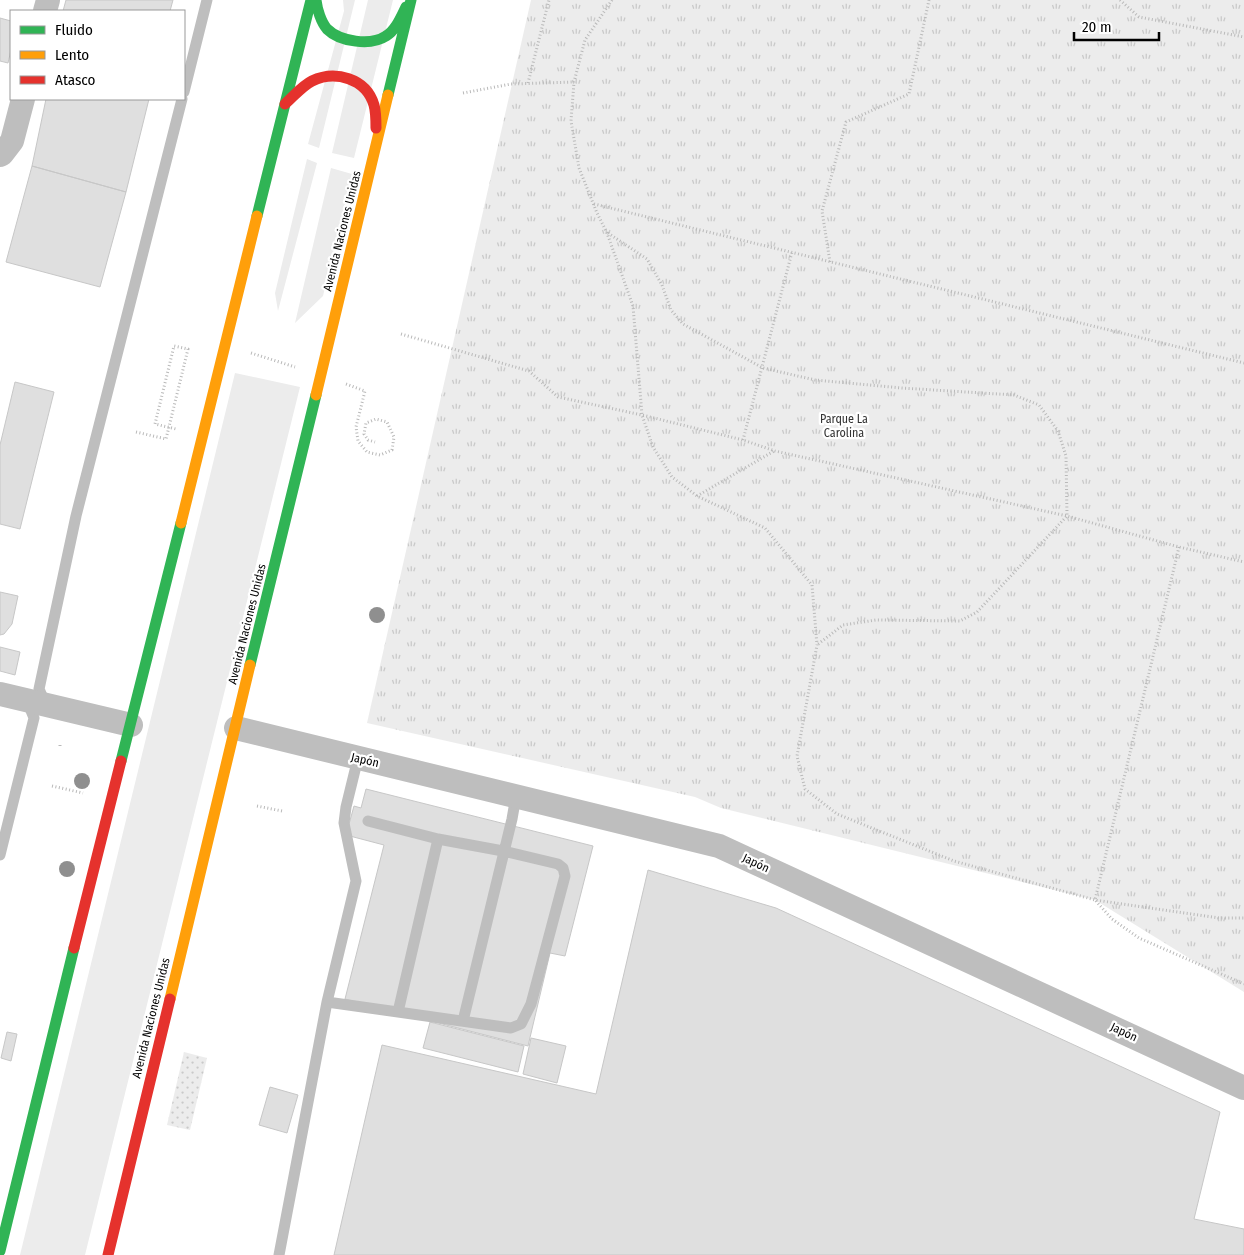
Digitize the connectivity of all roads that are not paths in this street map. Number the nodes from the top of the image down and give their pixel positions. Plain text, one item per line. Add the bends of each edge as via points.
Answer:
1 (207, 0) edge
2 (311, 0) edge
3 (316, 0) edge
4 (411, 0) edge
5 (185, 88) edge
6 (23, 100) edge
7 (182, 100) edge
8 (285, 104) junction
9 (0, 155) edge
10 (369, 179) junction
11 (0, 694) edge
12 (36, 703) junction
13 (131, 725) junction
14 (236, 728) junction
15 (358, 758) junction
16 (516, 796) junction
17 (368, 821) dead end
18 (438, 839) junction
19 (503, 851) junction
20 (0, 855) edge
21 (327, 1002) junction
22 (398, 1012) junction
23 (463, 1021) junction
24 (1244, 1088) edge
25 (0, 1250) edge
26 (108, 1255) edge
27 (279, 1255) edge

1 - 5 lane
2 - 8 main road
3 - 4 main road via 322,22 330,31 344,38 371,41 386,36
4 - 10 main road, Avenida Naciones Unidas
6 - 9 street via 12,141
7 - 12 lane via 76,516
8 - 10 main road via 314,80 333,76 348,78 368,92 375,104 376,124
8 - 13 main road
10 - 14 main road, Avenida Naciones Unidas
11 - 12 street
12 - 13 street
12 - 20 lane
13 - 25 main road
14 - 15 street, Japón
14 - 26 main road, Avenida Naciones Unidas
15 - 16 street, Japón
15 - 21 lane via 344,823 356,881
16 - 19 lane
16 - 24 street, Japón via 719,846
17 - 18 lane
18 - 19 lane
18 - 22 lane
19 - 23 lane
19 - 23 lane via 558,864 565,876 531,1004 521,1024 511,1028
21 - 22 lane
21 - 27 lane
22 - 23 lane

